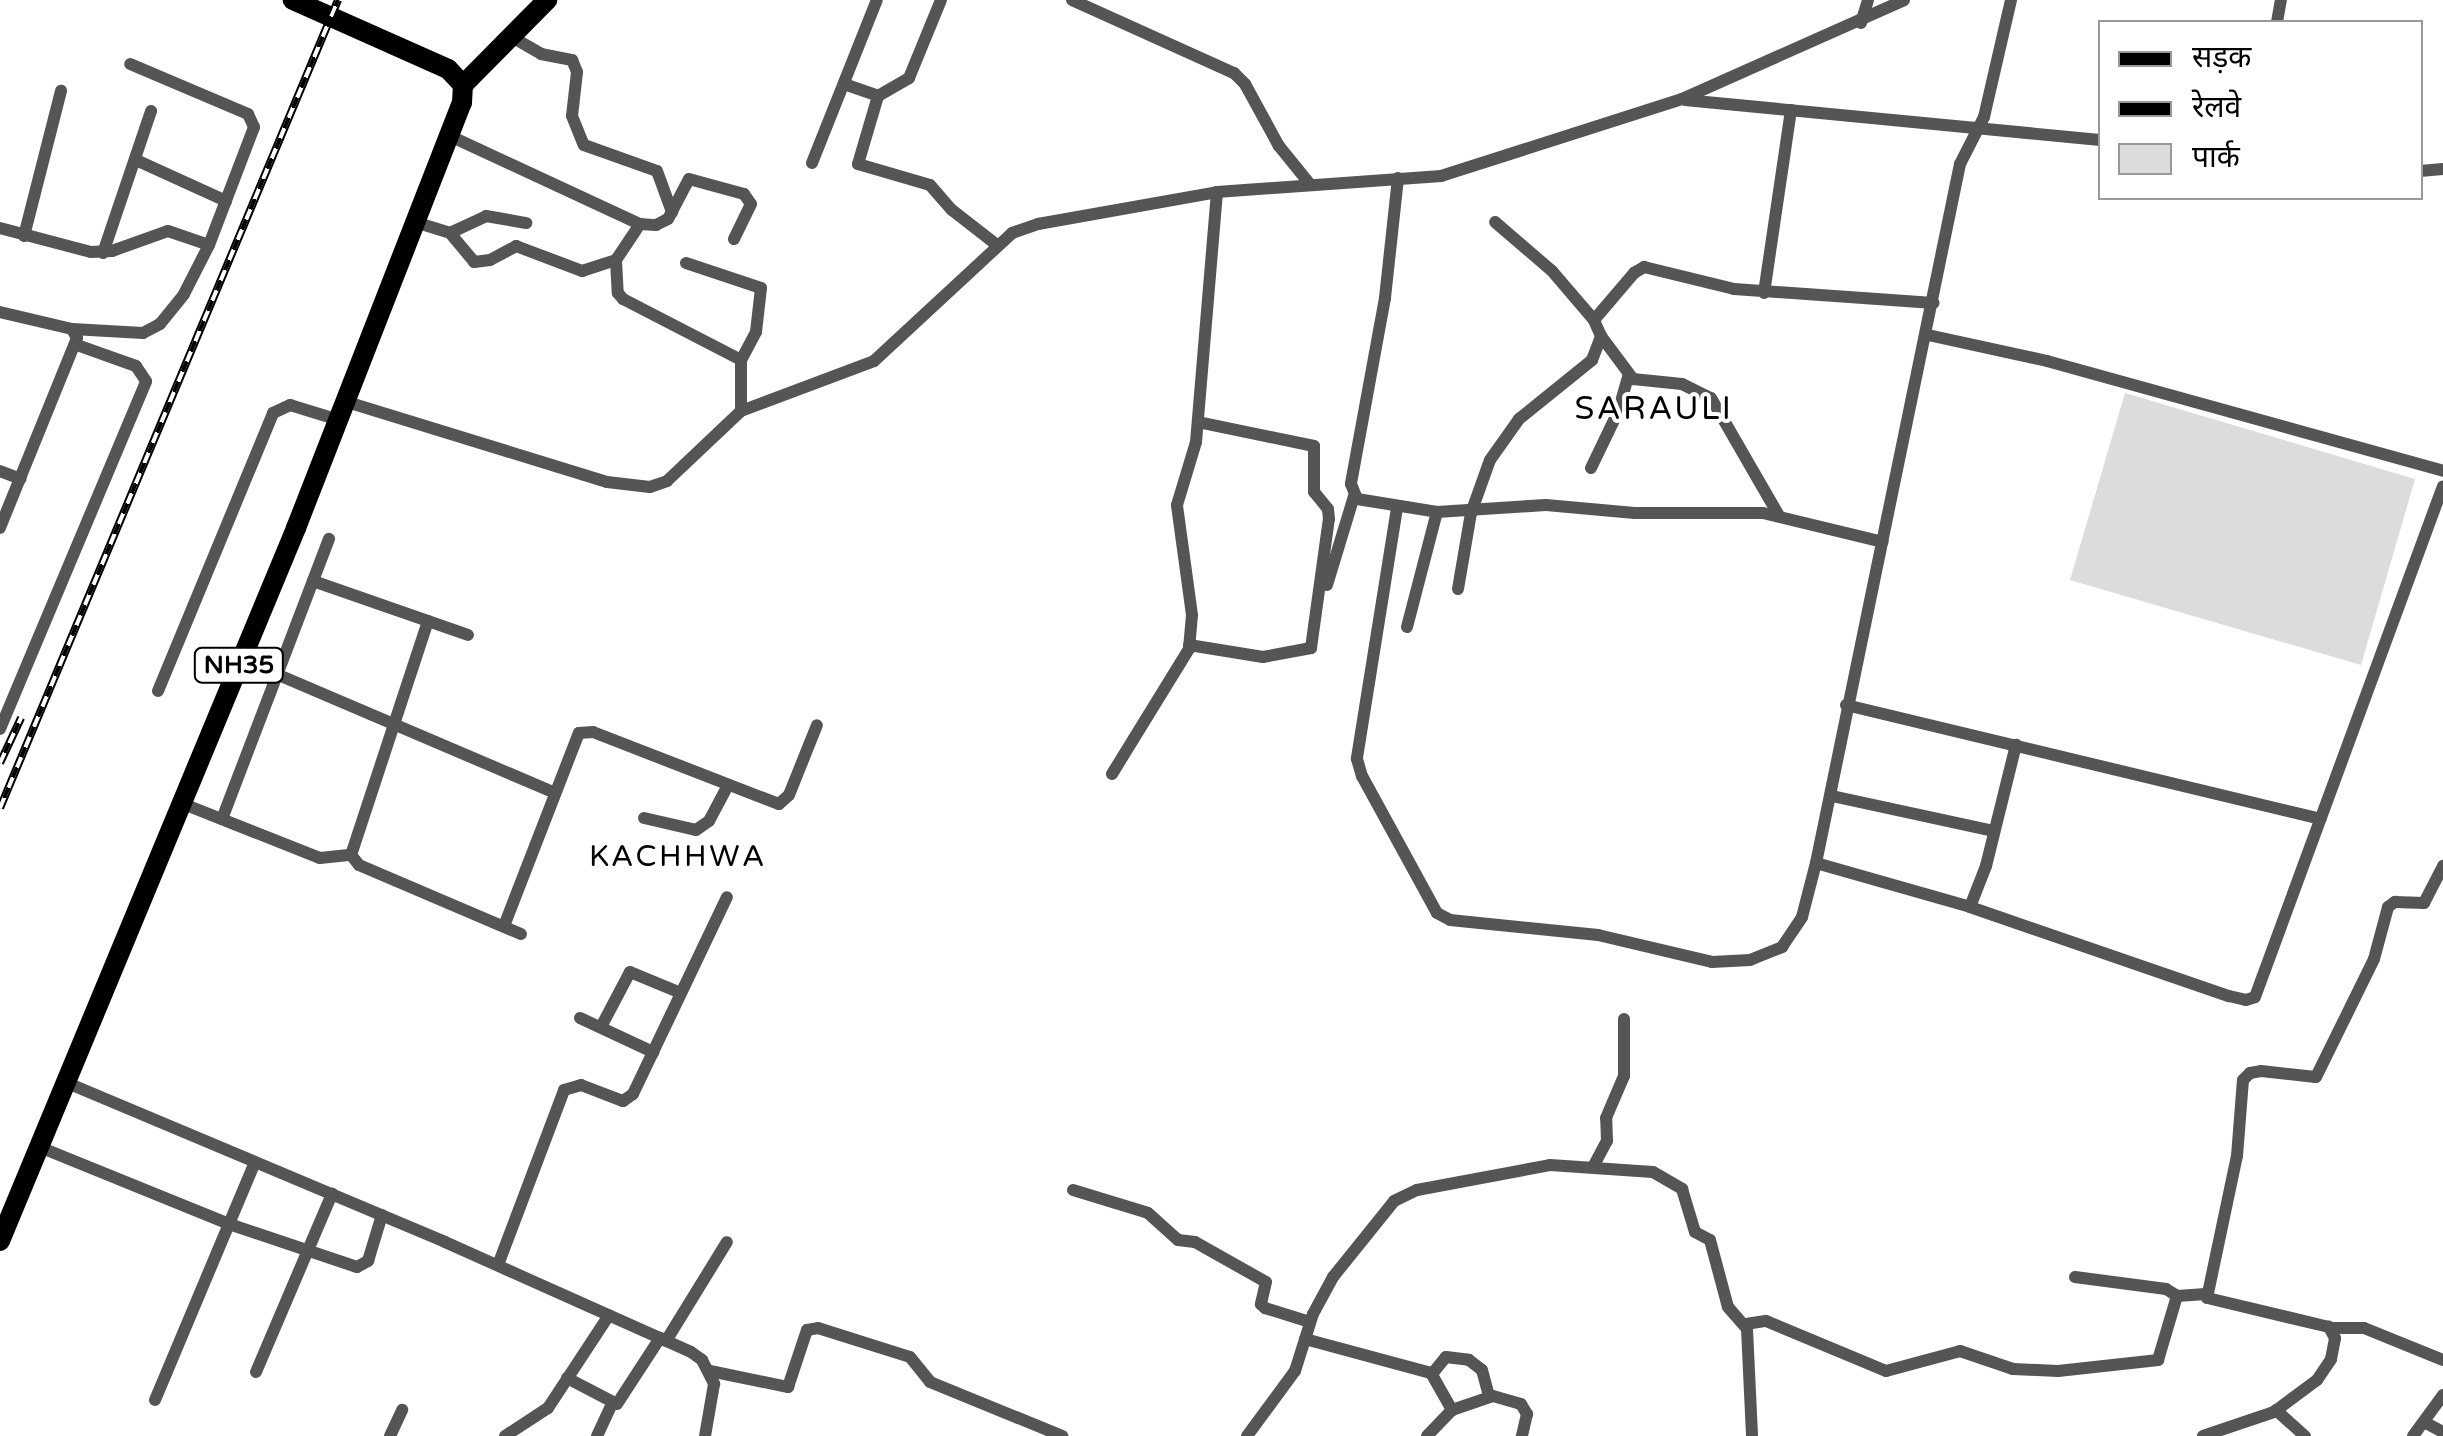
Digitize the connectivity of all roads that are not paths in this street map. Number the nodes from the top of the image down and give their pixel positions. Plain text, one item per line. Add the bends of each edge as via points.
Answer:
1 (294, 0) edge
2 (547, 0) edge
3 (877, 0) edge
4 (941, 0) edge
5 (1072, 0) edge
6 (1868, 0) edge
7 (1904, 0) edge
8 (2011, 0) edge
9 (1861, 23) junction
10 (512, 36) junction
11 (130, 64) dead end
12 (844, 84) junction
13 (462, 85) junction
14 (61, 91) dead end
15 (878, 96) junction
16 (1682, 99) junction
17 (1790, 110) junction
18 (151, 111) dead end
19 (1978, 130) junction
20 (450, 136) junction
21 (2098, 140) edge
22 (136, 160) junction
23 (812, 163) dead end
24 (1398, 178) junction
25 (1309, 183) junction
26 (1217, 192) junction
27 (226, 201) junction
28 (672, 212) junction
29 (1495, 222) dead end
30 (418, 223) junction
31 (526, 223) dead end
32 (640, 224) junction
33 (0, 228) edge
34 (450, 233) junction
35 (24, 236) junction
36 (734, 239) dead end
37 (209, 245) junction
38 (997, 245) junction
39 (103, 253) junction
40 (616, 260) junction
41 (686, 263) dead end
42 (1764, 293) junction
43 (1934, 303) junction
44 (0, 312) edge
45 (1594, 320) junction
46 (72, 329) junction
47 (1928, 335) junction
48 (1601, 336) junction
49 (77, 346) junction
50 (740, 360) junction
51 (1628, 376) junction
52 (343, 411) junction
53 (741, 412) junction
54 (1198, 422) junction
55 (1591, 468) dead end
56 (0, 471) edge
57 (2443, 471) edge
58 (21, 479) junction
59 (2443, 486) edge
60 (1354, 496) junction
61 (1397, 508) junction
62 (1437, 512) junction
63 (1471, 513) junction
64 (1779, 516) junction
65 (0, 528) edge
66 (329, 539) dead end
67 (1884, 542) junction
68 (313, 582) junction
69 (1458, 589) dead end
70 (1318, 611) junction
71 (428, 621) junction
72 (1408, 627) dead end
73 (468, 635) dead end
74 (1189, 646) junction
75 (241, 660) junction
76 (277, 675) junction
77 (158, 692) dead end
78 (1846, 705) junction
79 (392, 723) junction
80 (817, 725) dead end
81 (0, 729) edge
82 (2016, 745) junction
83 (1112, 774) dead end
84 (728, 786) junction
85 (555, 792) junction
86 (1832, 796) junction
87 (181, 803) junction
88 (644, 818) dead end
89 (222, 819) junction
90 (2320, 819) junction
91 (1994, 831) junction
92 (350, 855) junction
93 (1816, 864) junction
94 (2443, 866) edge
95 (727, 897) dead end
96 (1970, 907) junction
97 (504, 926) junction
98 (521, 934) dead end
99 (681, 993) junction
100 (580, 1018) dead end
101 (1624, 1020) dead end
102 (600, 1027) junction
103 (653, 1052) junction
104 (65, 1082) junction
105 (37, 1146) junction
106 (255, 1162) junction
107 (1592, 1167) junction
108 (1073, 1190) dead end
109 (332, 1194) junction
110 (382, 1215) junction
111 (229, 1224) junction
112 (0, 1241) edge
113 (727, 1242) dead end
114 (308, 1250) junction
115 (498, 1265) junction
116 (2075, 1277) dead end
117 (2206, 1294) junction
118 (2177, 1296) junction
119 (609, 1315) junction
120 (1310, 1322) junction
121 (1746, 1324) junction
122 (2332, 1328) junction
123 (1305, 1339) junction
124 (663, 1340) junction
125 (2443, 1360) edge
126 (710, 1371) junction
127 (256, 1372) dead end
128 (1432, 1374) junction
129 (568, 1378) junction
130 (2443, 1395) edge
131 (1489, 1397) junction
132 (155, 1400) dead end
133 (612, 1404) junction
134 (402, 1410) dead end
135 (1452, 1410) junction
136 (2276, 1410) junction
137 (2424, 1422) junction
138 (2443, 1432) edge
139 (390, 1436) edge
140 (505, 1436) edge
141 (597, 1436) edge
142 (705, 1436) edge
143 (1062, 1436) edge
144 (1248, 1436) edge
145 (1427, 1436) edge
146 (1522, 1436) edge
147 (1752, 1436) edge
148 (2202, 1436) edge
149 (2305, 1436) edge
150 (2413, 1436) edge

1 - 13 main road via 448,69
2 - 10 main road
3 - 12 street
4 - 15 street via 909,78
5 - 25 street via 1234,73
6 - 9 street
7 - 9 street
8 - 19 street
9 - 16 street
10 - 13 main road
10 - 28 street via 541,54 572,60 571,110 584,146 650,166
11 - 27 street via 253,120
12 - 15 street
12 - 23 street
13 - 20 main road, NH35
14 - 35 street
15 - 38 street via 858,164 930,185
16 - 17 street
16 - 24 street via 1427,178
17 - 19 street
17 - 42 street
18 - 22 street
19 - 21 street
19 - 43 street via 1960,164
20 - 30 main road, NH35
20 - 32 street
22 - 27 street
22 - 39 street
24 - 25 street
24 - 60 street
25 - 26 street
26 - 38 street via 1038,224
26 - 54 street
27 - 37 street
28 - 32 street via 664,222
28 - 36 street via 689,179 744,194 750,204
29 - 45 street via 1552,270
30 - 34 street
30 - 52 main road, NH35
31 - 34 street via 486,216
32 - 40 street
33 - 35 street
34 - 40 street via 474,262 516,246 576,270
35 - 39 street
37 - 39 street via 168,231
37 - 46 street via 184,294 155,329
38 - 53 street via 856,372
40 - 50 street via 623,299
41 - 50 street via 761,288 756,332
42 - 43 street
42 - 45 street via 1644,267
43 - 47 street
44 - 46 street
45 - 48 street
46 - 49 street
47 - 57 street via 2047,361
47 - 67 street via 1912,384
48 - 51 street
48 - 63 street via 1592,360 1508,433 1486,468
49 - 58 street
49 - 81 street via 136,366 146,381
50 - 53 street
51 - 55 street
51 - 64 street via 1682,384 1711,398
52 - 53 street via 631,487 667,481
52 - 75 main road, NH35
52 - 77 street via 277,408
54 - 70 street via 1316,448 1314,492 1329,513
54 - 74 street via 1176,521 1192,615
56 - 58 street
58 - 65 street
59 - 90 street
60 - 61 street
60 - 70 street
61 - 62 street
61 - 93 street via 1357,759 1440,916 1598,935 1701,961 1750,960 1792,936
62 - 63 street
62 - 72 street
63 - 64 street via 1559,506
63 - 69 street
64 - 67 street
66 - 68 street
67 - 78 street
68 - 71 street
68 - 76 street
70 - 74 street via 1313,644 1303,652 1263,657
71 - 73 street
71 - 79 street
74 - 83 street
75 - 76 street
75 - 87 main road, NH35
76 - 79 street
76 - 89 street
78 - 82 street
78 - 86 street
79 - 85 street
79 - 92 street
80 - 84 street via 784,802
82 - 90 street
82 - 91 street
84 - 85 street via 586,731 576,738
84 - 88 street via 709,821 696,830
85 - 97 street
86 - 91 street
86 - 93 street
87 - 89 street
87 - 104 main road, NH35
89 - 92 street via 320,858
90 - 96 street via 2251,1000
91 - 96 street
92 - 97 street
93 - 96 street
94 - 117 street via 2424,903 2388,907 2374,959 2316,1077 2261,1071 2243,1080 2234,1170
95 - 99 street
97 - 98 street
99 - 102 street via 630,972
99 - 103 street
100 - 102 street
101 - 107 street via 1624,1076 1606,1118 1607,1141
102 - 103 street
103 - 115 street via 628,1100 581,1085 564,1090
104 - 105 main road, NH35
104 - 106 street
105 - 111 street
105 - 112 main road, NH35
106 - 109 street
106 - 111 street
107 - 120 street via 1519,1168 1404,1195 1384,1210 1332,1277
107 - 121 street via 1653,1172 1682,1189 1695,1232 1710,1240 1728,1307
108 - 120 street via 1148,1213 1178,1240 1195,1242 1266,1282 1265,1308
109 - 110 street
109 - 114 street
110 - 114 street via 362,1267
110 - 115 street
111 - 114 street
111 - 132 street
113 - 124 street
114 - 127 street
115 - 119 street
116 - 118 street
117 - 118 street
117 - 122 street
118 - 121 street via 2158,1360 2044,1372 1960,1351 1886,1372 1766,1321
119 - 124 street
119 - 129 street
120 - 123 street
121 - 147 street
122 - 125 street via 2364,1328
122 - 136 street via 2327,1368
123 - 128 street
123 - 144 street via 1291,1378
124 - 126 street
124 - 133 street via 622,1402
126 - 142 street via 713,1400
126 - 143 street via 788,1387 806,1334 818,1328 910,1356 930,1382
128 - 131 street via 1446,1357 1469,1360 1482,1370
128 - 135 street
129 - 133 street
129 - 140 street via 548,1408
130 - 137 street
131 - 135 street
131 - 146 street via 1524,1407
133 - 141 street
134 - 139 street
135 - 145 street
136 - 148 street
136 - 149 street
137 - 138 street
137 - 150 street

